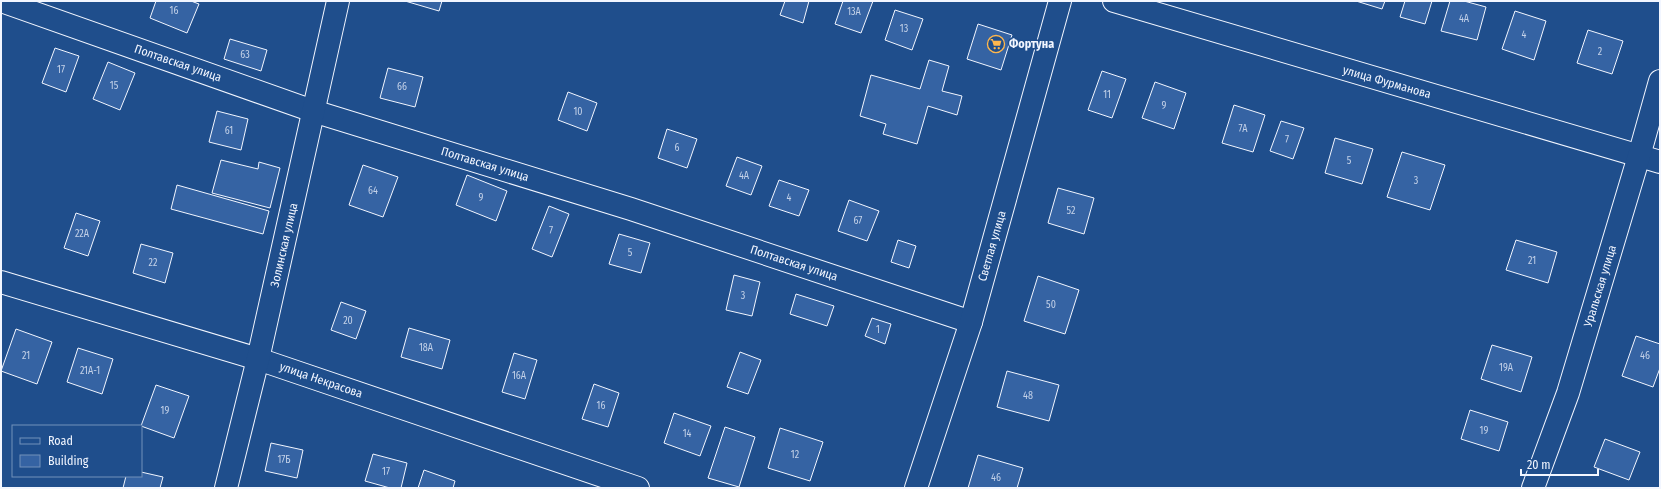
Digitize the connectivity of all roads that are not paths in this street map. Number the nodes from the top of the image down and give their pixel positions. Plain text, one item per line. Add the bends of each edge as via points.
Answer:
1 (1, 1) edge
2 (338, 1) edge
3 (1060, 1) edge
4 (1114, 1) edge
5 (1660, 81) edge
6 (313, 111) junction
7 (1639, 156) junction
8 (1660, 162) edge
9 (1, 282) edge
10 (971, 322) junction
11 (258, 359) junction
12 (226, 488) edge
13 (638, 488) edge
14 (916, 488) edge
15 (1533, 488) edge

1 - 6 street, Полтавская улица
2 - 6 street, Золинская улица
3 - 10 street, Светлая улица
4 - 7 street, улица Фурманова
5 - 7 street, Уральская улица
6 - 10 street, Полтавская улица via 631,209
6 - 11 street, Золинская улица
7 - 8 street, улица Фурманова
7 - 15 street, Уральская улица via 1568,393
9 - 11 street, улица Некрасова
10 - 14 street, Светлая улица
11 - 12 street, Золинская улица
11 - 13 street, улица Некрасова

